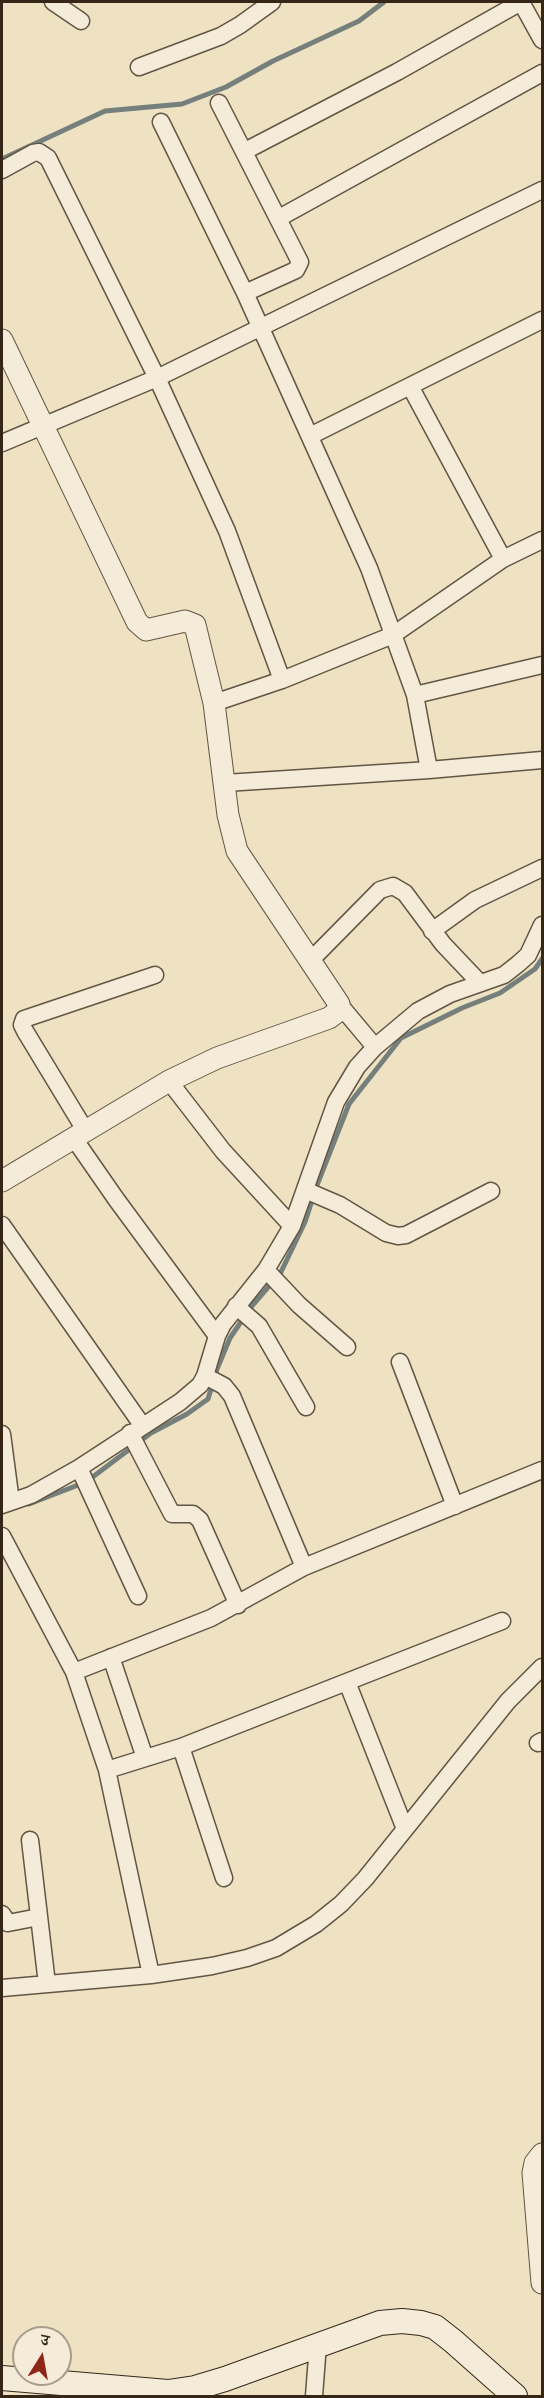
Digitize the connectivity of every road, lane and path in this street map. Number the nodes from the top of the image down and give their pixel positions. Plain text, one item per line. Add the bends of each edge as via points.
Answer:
1 (53, 2) edge
2 (272, 2) edge
3 (521, 2) edge
4 (81, 21) dead end
5 (543, 40) edge
6 (139, 66) dead end
7 (543, 73) edge
8 (219, 103) dead end
9 (161, 122) dead end
10 (245, 151) junction
11 (2, 170) edge
12 (543, 190) edge
13 (279, 218) junction
14 (245, 293) junction
15 (543, 320) edge
16 (261, 328) junction
17 (2, 340) edge
18 (157, 378) junction
19 (410, 386) junction
20 (42, 425) junction
21 (310, 436) junction
22 (2, 443) edge
23 (543, 540) edge
24 (503, 559) junction
25 (393, 635) junction
26 (543, 665) edge
27 (282, 680) junction
28 (415, 695) junction
29 (214, 703) junction
30 (543, 760) edge
31 (429, 770) junction
32 (225, 783) junction
33 (543, 868) edge
34 (543, 925) edge
35 (432, 931) junction
36 (311, 960) junction
37 (155, 975) dead end
38 (480, 983) junction
39 (339, 1005) junction
40 (375, 1047) junction
41 (169, 1081) junction
42 (79, 1133) junction
43 (2, 1181) edge
44 (491, 1191) dead end
45 (314, 1193) junction
46 (2, 1225) edge
47 (292, 1226) junction
48 (272, 1277) junction
49 (244, 1312) junction
50 (217, 1336) junction
51 (347, 1347) dead end
52 (400, 1362) dead end
53 (211, 1379) junction
54 (306, 1407) dead end
55 (2, 1434) edge
56 (136, 1437) junction
57 (542, 1474) edge
58 (83, 1477) junction
59 (6, 1503) edge
60 (455, 1506) junction
61 (2, 1536) edge
62 (304, 1567) junction
63 (138, 1596) dead end
64 (237, 1605) junction
65 (502, 1621) dead end
66 (111, 1658) junction
67 (543, 1667) edge
68 (74, 1672) junction
69 (347, 1682) junction
70 (181, 1748) junction
71 (145, 1758) junction
72 (107, 1770) junction
73 (405, 1829) junction
74 (30, 1840) dead end
75 (224, 1878) dead end
76 (2, 1914) edge
77 (39, 1917) junction
78 (151, 1975) junction
79 (46, 1983) junction
80 (2, 1988) edge
81 (543, 2154) edge
82 (543, 2283) edge
83 (318, 2344) junction
84 (2, 2378) edge
85 (314, 2397) edge
86 (515, 2397) edge

1 - 4 street
2 - 6 street via 221,36
3 - 5 street
3 - 10 street
7 - 13 street
8 - 10 street
9 - 14 street
10 - 13 street
11 - 18 street via 33,153 48,158
12 - 16 street
13 - 14 street via 299,258 298,266
14 - 16 street
15 - 19 street
16 - 18 street
16 - 21 street
17 - 20 street
18 - 20 street
18 - 27 street via 227,531
19 - 21 street
19 - 24 street
20 - 22 street
20 - 29 street via 137,622 146,630 185,621 195,625
21 - 25 street via 369,568
23 - 24 street
24 - 25 street
25 - 27 street
25 - 28 street
26 - 28 street
27 - 29 street
28 - 31 street
29 - 32 street
30 - 31 street
31 - 32 street
32 - 36 street via 237,851
33 - 35 street via 475,900
34 - 38 street via 528,956 504,975
35 - 36 street via 400,888 387,886
35 - 38 street
36 - 39 street
37 - 42 street via 24,1019 22,1025
38 - 40 street via 418,1011
39 - 40 street
39 - 41 street via 329,1018 217,1058
40 - 45 street via 336,1102
41 - 42 street
41 - 47 street via 223,1151
42 - 43 street
42 - 50 street via 116,1199
44 - 45 street via 398,1236
45 - 47 street
46 - 56 street
47 - 48 street
48 - 49 street
48 - 51 street
49 - 50 street
49 - 54 street
50 - 53 street
52 - 60 street
53 - 56 street
53 - 62 street via 232,1396
55 - 59 street
56 - 58 street
56 - 64 street via 172,1514 193,1514 200,1520
57 - 60 street
58 - 59 street
58 - 63 street
60 - 62 street
61 - 68 street
62 - 64 street
64 - 66 street
65 - 69 street
66 - 68 street
66 - 71 street
67 - 73 street via 508,1701
68 - 72 street
69 - 70 street
69 - 73 street
70 - 71 street
70 - 75 street
71 - 72 street
72 - 78 street
73 - 78 street via 341,1904 276,1948 212,1966
74 - 77 street
76 - 77 street via 8,1923
77 - 79 street
78 - 79 street
79 - 80 street
81 - 82 street via 533,2173
83 - 84 main road via 225,2379 168,2392
83 - 85 street
83 - 86 main road via 380,2323 421,2323 435,2327 453,2341

